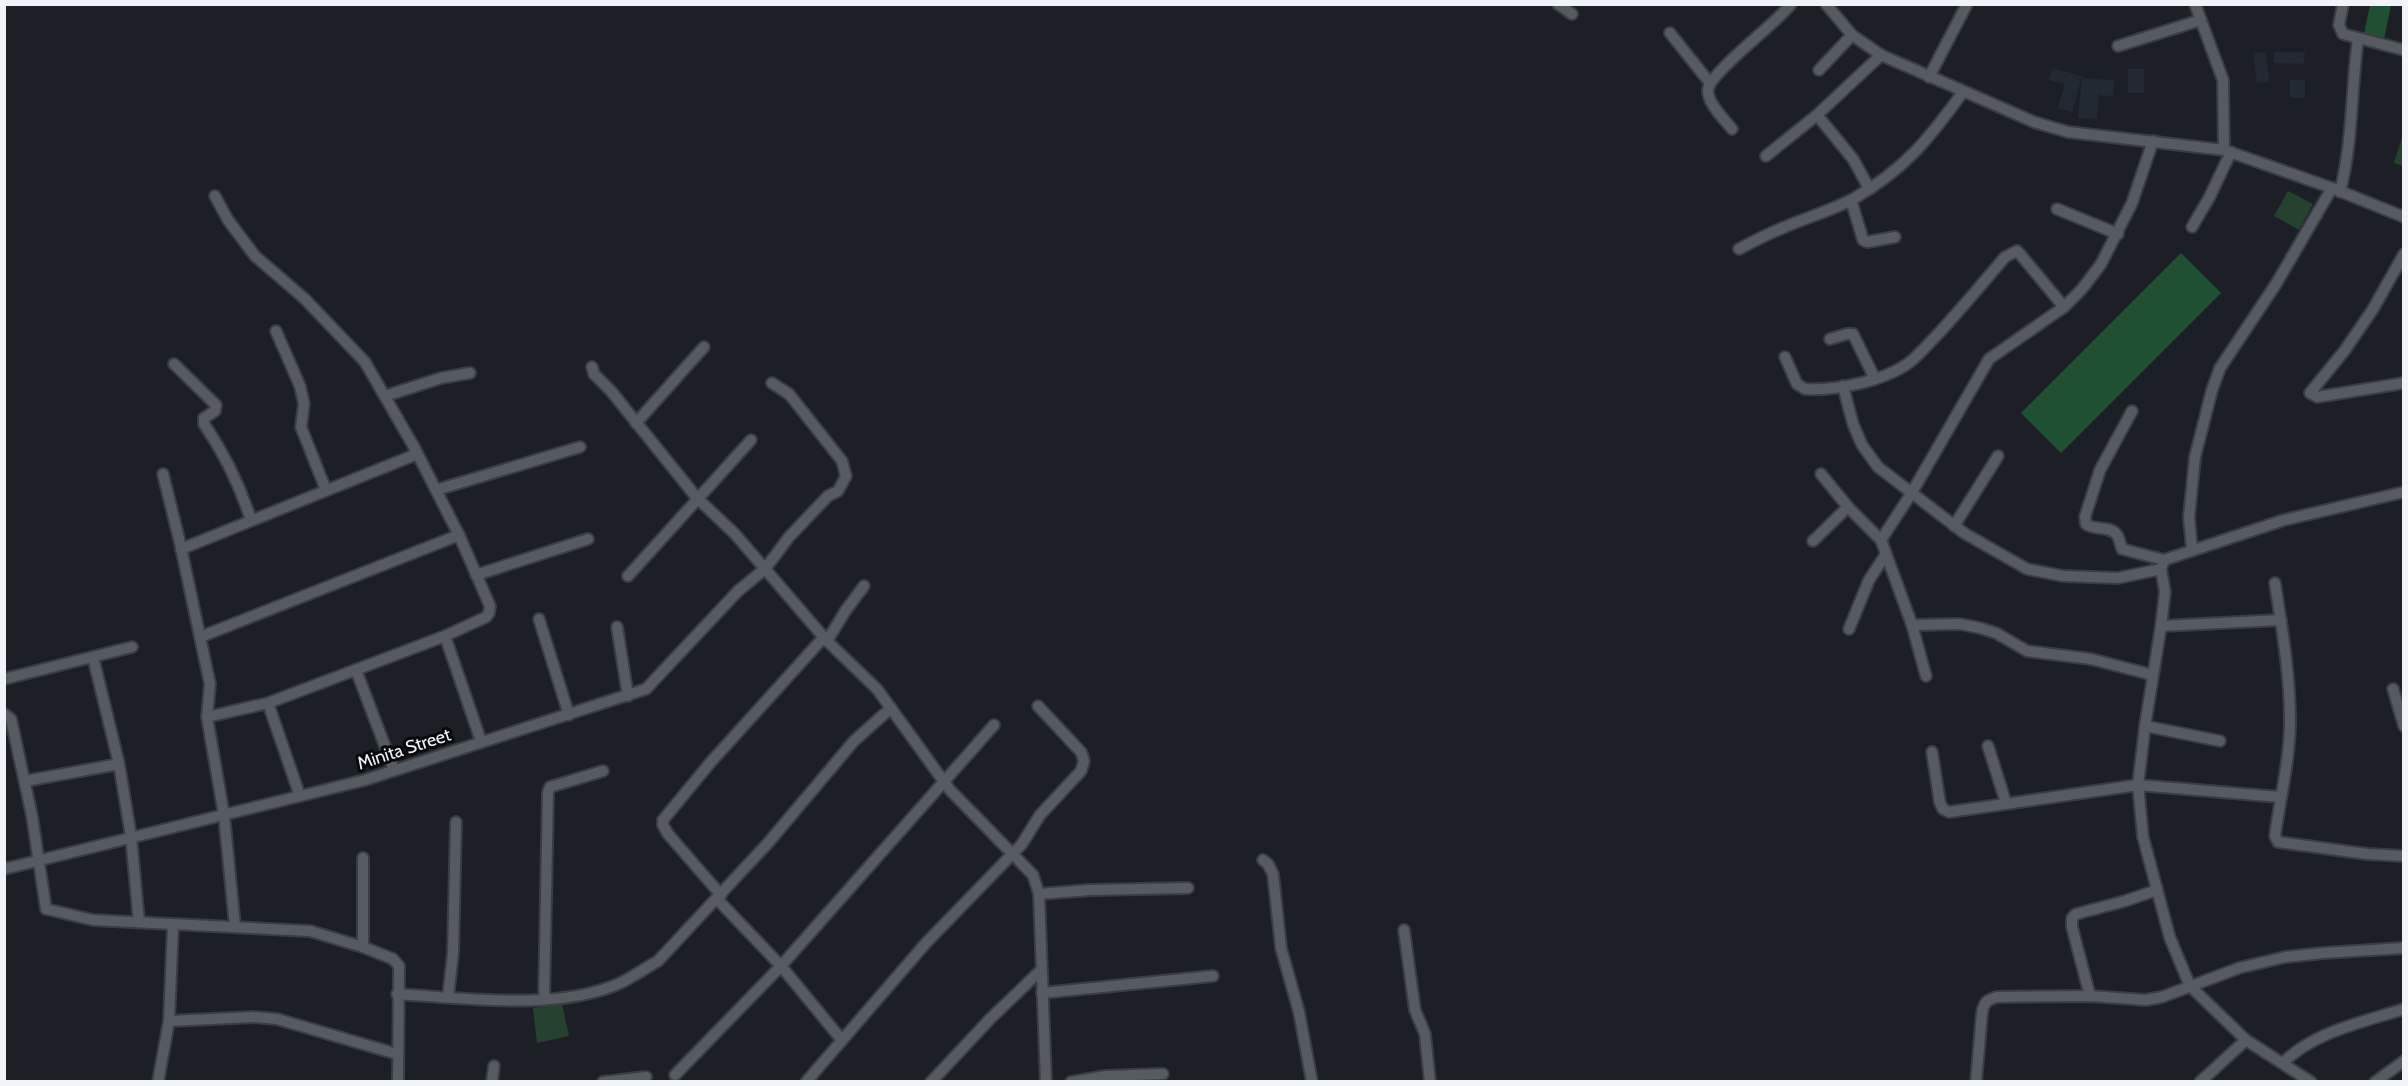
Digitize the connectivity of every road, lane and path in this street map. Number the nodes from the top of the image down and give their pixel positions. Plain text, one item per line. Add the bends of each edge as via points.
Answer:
1 (1558, 4) edge
2 (1791, 4) edge
3 (1826, 4) edge
4 (1967, 4) edge
5 (2195, 4) edge
6 (2343, 4) edge
7 (1572, 14) dead end
8 (2201, 20) junction
9 (1670, 33) dead end
10 (1852, 35) junction
11 (2358, 39) junction
12 (2118, 46) dead end
13 (2403, 50) edge
14 (1881, 55) junction
15 (1819, 70) dead end
16 (1929, 77) junction
17 (1710, 83) junction
18 (1963, 92) junction
19 (1817, 115) junction
20 (1732, 129) dead end
21 (2153, 141) junction
22 (2228, 151) junction
23 (1766, 156) dead end
24 (1869, 188) junction
25 (2336, 190) junction
26 (215, 196) dead end
27 (1851, 200) junction
28 (2057, 209) dead end
29 (2403, 217) edge
30 (2192, 227) dead end
31 (2118, 234) junction
32 (1895, 237) dead end
33 (1739, 249) dead end
34 (2403, 254) edge
35 (2064, 307) junction
36 (276, 331) dead end
37 (1830, 339) dead end
38 (704, 347) dead end
39 (1785, 357) dead end
40 (174, 364) dead end
41 (592, 367) dead end
42 (470, 373) dead end
43 (1875, 379) junction
44 (772, 383) dead end
45 (2403, 383) edge
46 (1843, 386) junction
47 (385, 396) junction
48 (2132, 411) dead end
49 (636, 423) junction
50 (751, 440) dead end
51 (580, 447) dead end
52 (417, 454) junction
53 (1998, 456) dead end
54 (162, 474) dead end
55 (1821, 474) dead end
56 (326, 490) junction
57 (436, 490) junction
58 (2403, 492) edge
59 (1911, 494) junction
60 (697, 498) junction
61 (1848, 507) junction
62 (251, 520) junction
63 (1954, 526) junction
64 (459, 535) junction
65 (588, 539) dead end
66 (1881, 540) junction
67 (1813, 541) dead end
68 (181, 549) junction
69 (2192, 550) junction
70 (1886, 554) junction
71 (2163, 564) junction
72 (765, 569) junction
73 (476, 575) junction
74 (628, 576) dead end
75 (2275, 583) dead end
76 (864, 586) dead end
77 (539, 619) dead end
78 (2281, 620) junction
79 (1912, 625) junction
80 (2161, 626) junction
81 (617, 627) dead end
82 (1849, 629) dead end
83 (445, 636) junction
84 (200, 637) junction
85 (826, 639) junction
86 (132, 647) dead end
87 (93, 657) junction
88 (356, 670) junction
89 (2153, 675) junction
90 (1926, 676) dead end
91 (4, 680) edge
92 (2393, 688) dead end
93 (628, 696) junction
94 (268, 703) junction
95 (1038, 705) dead end
96 (891, 708) junction
97 (4, 714) edge
98 (569, 715) junction
99 (207, 717) junction
100 (994, 725) dead end
101 (2145, 726) junction
102 (2403, 726) edge
103 (480, 741) junction
104 (2220, 741) dead end
105 (1988, 746) dead end
106 (1932, 752) dead end
107 (119, 764) junction
108 (394, 770) junction
109 (603, 771) dead end
110 (25, 781) junction
111 (943, 781) junction
112 (2138, 785) junction
113 (300, 796) junction
114 (2280, 797) junction
115 (2006, 803) junction
116 (224, 815) junction
117 (456, 822) dead end
118 (131, 836) junction
119 (1014, 854) junction
120 (2403, 855) edge
121 (363, 858) dead end
122 (39, 860) junction
123 (1263, 860) dead end
124 (4, 869) edge
125 (1188, 888) dead end
126 (2157, 890) junction
127 (1039, 894) junction
128 (719, 897) junction
129 (139, 922) junction
130 (173, 925) junction
131 (235, 926) junction
132 (1404, 930) dead end
133 (363, 947) junction
134 (2403, 948) edge
135 (781, 966) junction
136 (1041, 970) junction
137 (1213, 976) dead end
138 (2190, 986) junction
139 (1042, 993) junction
140 (398, 994) junction
141 (2090, 996) junction
142 (448, 997) junction
143 (544, 1000) junction
144 (2403, 1009) edge
145 (169, 1021) junction
146 (841, 1039) junction
147 (2246, 1040) junction
148 (398, 1054) junction
149 (2403, 1061) edge
150 (2283, 1063) junction
151 (494, 1066) dead end
152 (1162, 1074) dead end
153 (675, 1076) dead end
154 (646, 1077) dead end
155 (158, 1082) edge
156 (398, 1082) edge
157 (492, 1082) edge
158 (603, 1082) edge
159 (806, 1082) edge
160 (931, 1082) edge
161 (1046, 1082) edge
162 (1071, 1082) edge
163 (1312, 1082) edge
164 (1430, 1082) edge
165 (1976, 1082) edge
166 (2200, 1082) edge
167 (2311, 1082) edge
168 (2375, 1082) edge

1 - 7 street
2 - 17 street
3 - 10 street
4 - 16 street
5 - 8 street
6 - 11 street via 2340,30
8 - 12 street
8 - 22 street via 2223,80
9 - 17 street
10 - 14 street
10 - 15 street
11 - 13 street
11 - 25 street via 2349,158
14 - 16 street
14 - 19 street
16 - 18 street
17 - 20 street via 1709,96
18 - 21 street via 2068,132
18 - 24 street via 1904,164
19 - 23 street
19 - 24 street via 1853,159
21 - 22 street
21 - 31 street
22 - 25 street
22 - 30 street via 2210,198
24 - 27 street
25 - 29 street
25 - 69 street via 2220,368 2195,457 2189,517
26 - 47 street via 255,256 304,298 365,362
27 - 32 street via 1863,240
27 - 33 street
28 - 31 street
31 - 35 street via 2101,264
34 - 45 street via 2373,309 2310,393 2317,397
35 - 43 street via 2020,254 2012,252 1909,363
35 - 59 street via 1989,359
36 - 56 street via 300,386 304,404 301,427
37 - 43 street via 1853,334
38 - 49 street
39 - 46 street via 1797,384 1804,389
40 - 62 street via 216,405 215,411 204,418 204,424 218,444
41 - 49 street
42 - 47 street
43 - 46 street
44 - 72 street, Minita Street via 789,394 809,419 842,461 846,476 838,491 828,496 789,537
46 - 59 street via 1862,445 1878,467
47 - 52 street
48 - 71 street via 2100,470 2086,524 2111,530 2122,549
49 - 60 street
50 - 60 street
51 - 57 street
52 - 56 street
52 - 57 street
53 - 63 street
54 - 68 street
55 - 61 street
56 - 62 street
57 - 64 street
58 - 69 street via 2284,520
59 - 63 street
59 - 66 street
60 - 72 street
60 - 74 street
61 - 66 street
61 - 67 street
62 - 68 street
63 - 71 street via 2027,569 2063,576 2118,578
64 - 73 street
64 - 84 street
65 - 73 street
66 - 70 street
68 - 84 street
69 - 71 street
70 - 79 street
70 - 82 street via 1869,580
71 - 80 street
72 - 85 street
72 - 93 street, Minita Street via 738,591 646,689
73 - 83 street via 490,606 489,613
75 - 78 street
76 - 85 street
77 - 98 street
78 - 80 street
78 - 114 street via 2290,722
79 - 89 street via 1960,624 1980,628 2027,651 2091,659
79 - 90 street
80 - 89 street
81 - 93 street
83 - 88 street
83 - 103 street
84 - 99 street via 210,684
85 - 96 street via 877,688
85 - 128 street via 710,763 663,820 668,834
86 - 87 street
87 - 91 street
87 - 107 street
88 - 94 street
88 - 108 street
89 - 101 street
92 - 102 street
93 - 98 street, Minita Street
94 - 99 street
94 - 113 street
95 - 119 street via 1081,752 1084,761 1081,771 1040,815
96 - 111 street
96 - 128 street via 854,741
97 - 110 street via 11,719
98 - 103 street, Minita Street
99 - 116 street
100 - 111 street
101 - 104 street
101 - 112 street
103 - 108 street, Minita Street
105 - 115 street
106 - 115 street via 1943,809 1964,812
107 - 110 street
107 - 118 street
108 - 113 street, Minita Street
109 - 143 street via 550,787 548,792
110 - 122 street
111 - 119 street
111 - 135 street
112 - 114 street
112 - 115 street
112 - 126 street via 2143,837
113 - 116 street, Minita Street
114 - 120 street via 2275,836 2282,844
116 - 118 street, Minita Street
116 - 131 street
117 - 142 street via 453,954
118 - 122 street, Minita Street
118 - 129 street
119 - 127 street via 1034,875
119 - 146 street via 926,943
121 - 133 street
122 - 124 street, Minita Street
122 - 129 street via 47,910 93,920
123 - 163 street via 1273,874 1281,948 1299,1012
125 - 127 street
126 - 138 street via 2170,938
126 - 141 street via 2072,918
127 - 136 street
128 - 135 street
128 - 143 street via 658,961 617,984
129 - 130 street
130 - 131 street
130 - 145 street
131 - 133 street via 310,931
132 - 164 street via 1415,1010 1425,1034
133 - 140 street via 397,962
134 - 138 street via 2284,957
135 - 146 street
135 - 153 street
136 - 139 street
136 - 160 street
137 - 139 street
138 - 141 street via 2146,1000
138 - 147 street
139 - 161 street
140 - 142 street
140 - 148 street
141 - 165 street via 1997,997 1984,1003
142 - 143 street
144 - 150 street via 2329,1033
145 - 148 street via 277,1019
145 - 155 street
146 - 159 street
147 - 150 street
147 - 166 street
148 - 156 street
149 - 168 street
150 - 167 street
151 - 157 street
152 - 162 street
154 - 158 street

